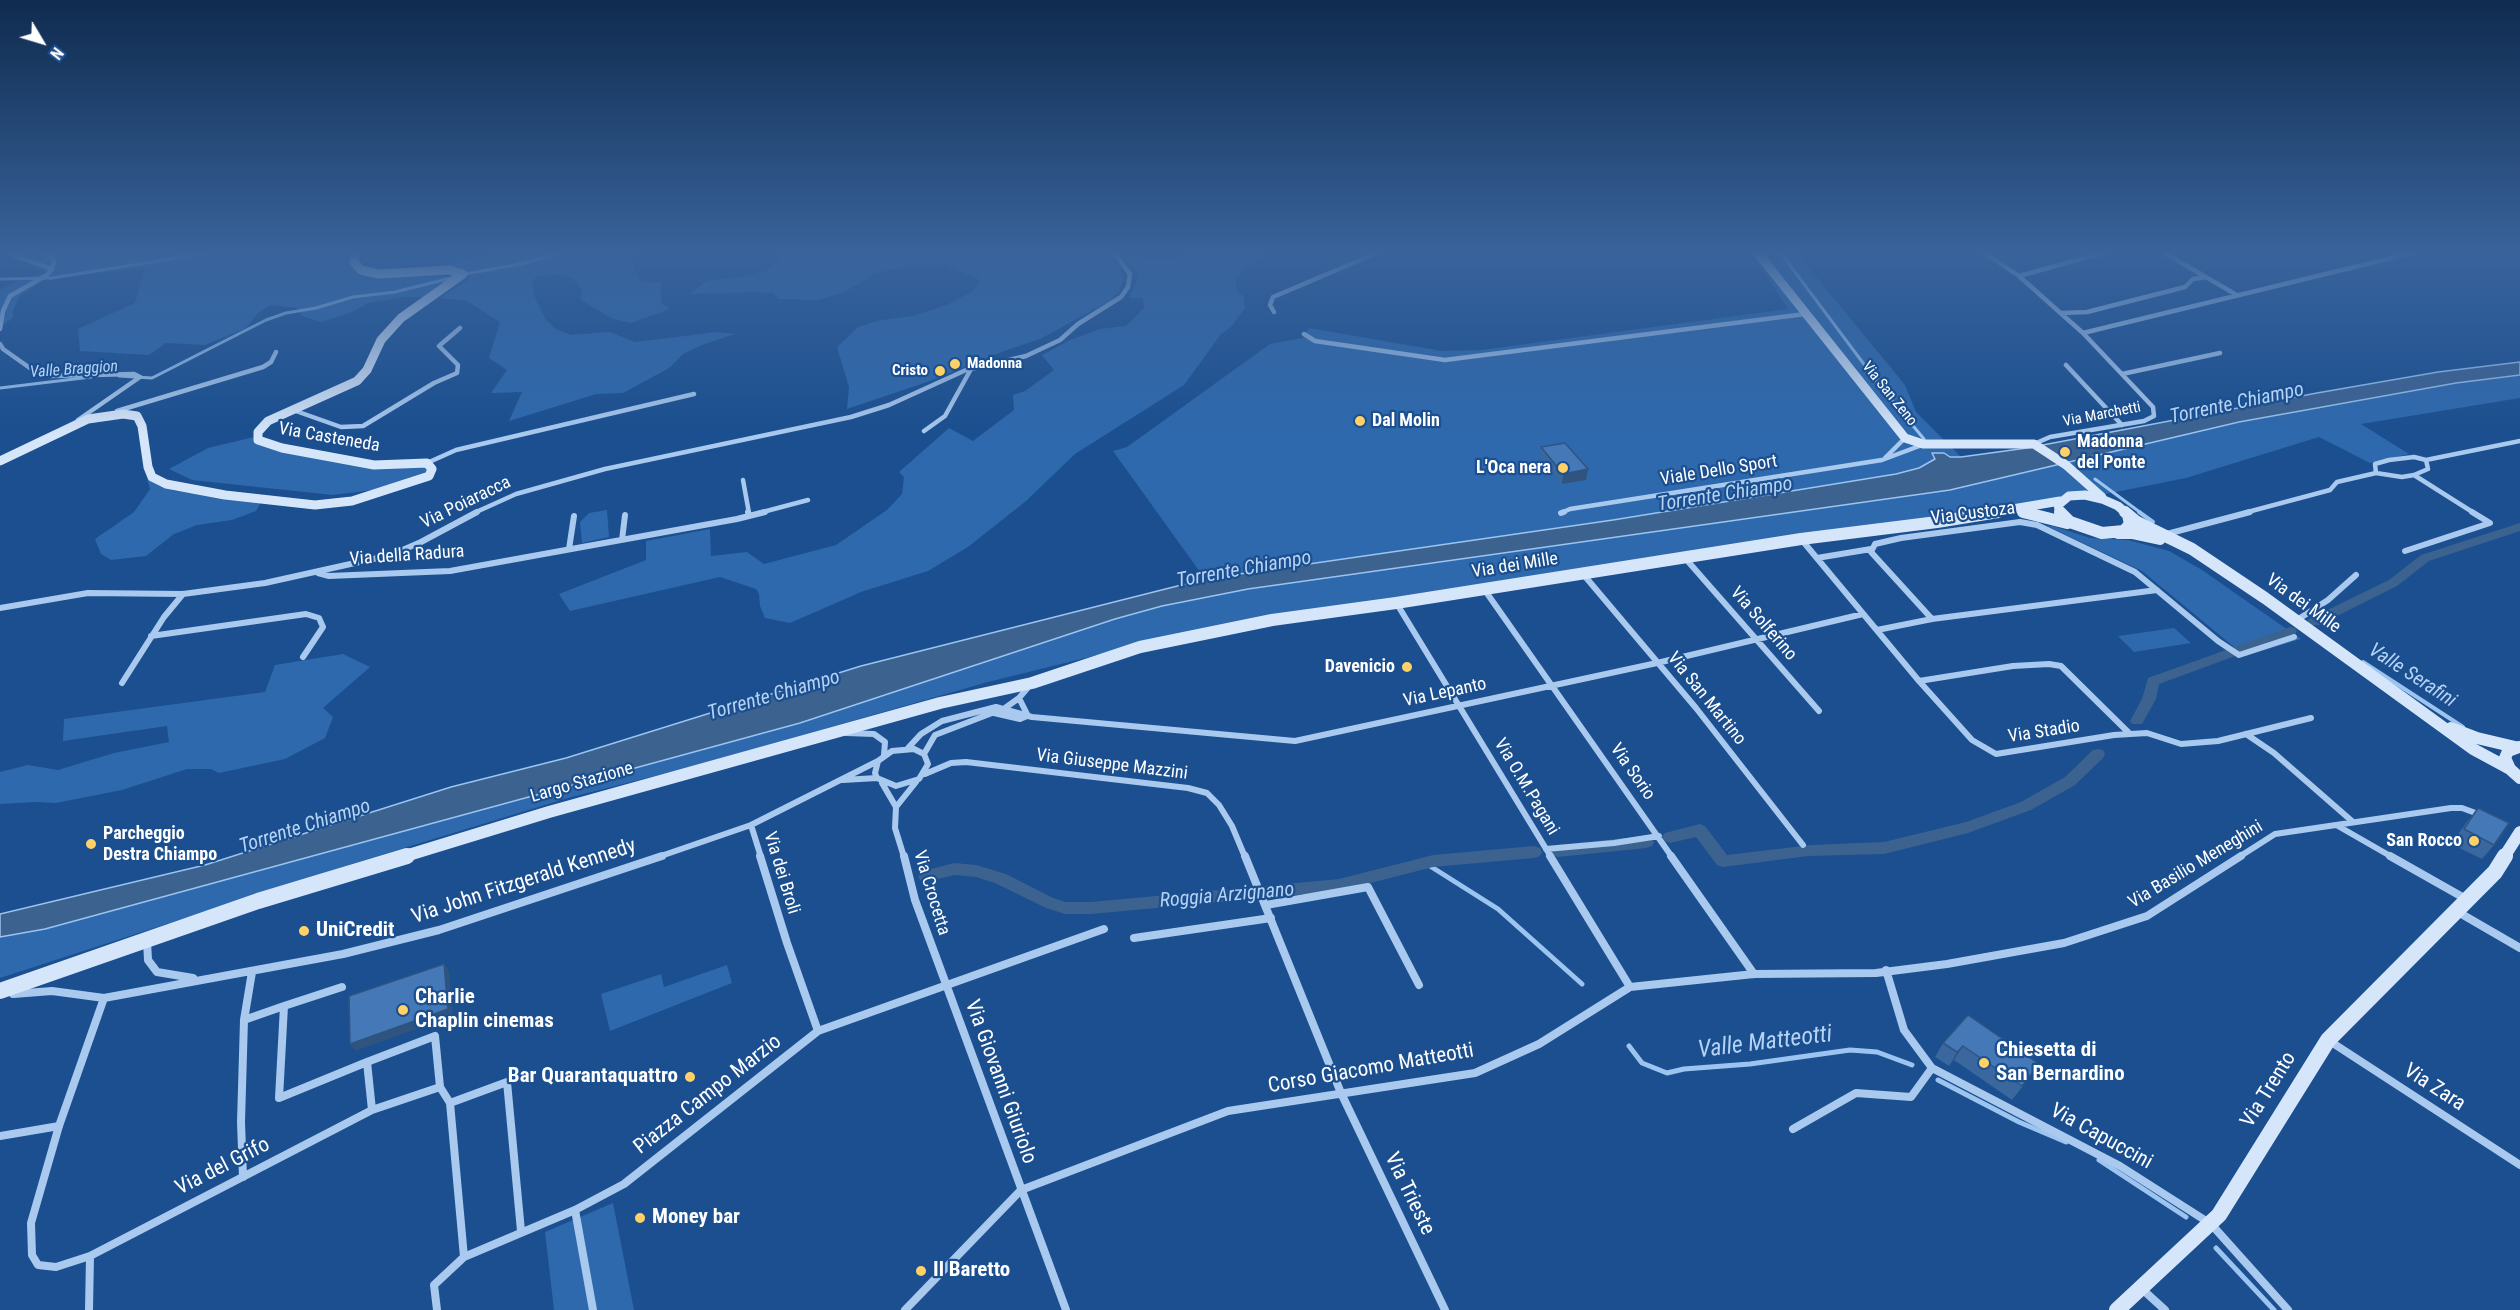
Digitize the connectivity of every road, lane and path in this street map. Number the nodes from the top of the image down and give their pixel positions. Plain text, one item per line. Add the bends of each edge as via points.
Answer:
1 (3, 313) edge
2 (408, 313) edge
3 (1097, 313) edge
4 (2072, 313) edge
5 (2160, 313) edge
6 (1805, 314) joint
7 (2061, 314) joint
8 (459, 328) dead end
9 (0, 329) edge
10 (1304, 333) dead end
11 (2083, 333) junction
12 (0, 344) edge
13 (276, 352) dead end
14 (2220, 353) dead end
15 (2066, 365) dead end
16 (971, 369) junction
17 (2122, 374) junction
18 (694, 394) dead end
19 (293, 410) junction
20 (108, 414) junction
21 (2122, 425) junction
22 (69, 427) junction
23 (924, 431) dead end
24 (1905, 438) junction
25 (2520, 441) edge
26 (1923, 444) junction
27 (2037, 445) junction
28 (1882, 460) junction
29 (2426, 460) junction
30 (0, 461) edge
31 (427, 463) junction
32 (2376, 473) junction
33 (2414, 475) junction
34 (2079, 476) junction
35 (743, 480) dead end
36 (2065, 498) junction
37 (808, 500) dead end
38 (2110, 502) junction
39 (2010, 511) junction
40 (1561, 513) dead end
41 (625, 515) dead end
42 (2128, 515) junction
43 (574, 516) dead end
44 (749, 516) junction
45 (2077, 526) junction
46 (2118, 533) junction
47 (2163, 535) junction
48 (1801, 539) junction
49 (622, 540) junction
50 (2184, 545) junction
51 (569, 549) junction
52 (1871, 549) junction
53 (2405, 551) dead end
54 (1685, 557) junction
55 (1816, 558) junction
56 (318, 572) junction
57 (1583, 574) junction
58 (2356, 575) dead end
59 (1484, 589) junction
60 (2157, 590) junction
61 (183, 594) junction
62 (1396, 603) junction
63 (0, 608) edge
64 (1863, 614) junction
65 (1932, 619) junction
66 (2296, 621) junction
67 (1877, 630) junction
68 (151, 636) junction
69 (2294, 637) dead end
70 (1757, 640) junction
71 (303, 657) dead end
72 (1657, 663) junction
73 (1919, 681) junction
74 (123, 683) dead end
75 (1032, 683) junction
76 (1551, 685) junction
77 (1019, 698) junction
78 (1459, 705) junction
79 (1005, 708) junction
80 (1819, 711) dead end
81 (993, 713) junction
82 (1028, 716) junction
83 (2429, 717) junction
84 (2311, 718) dead end
85 (831, 733) junction
86 (2130, 734) junction
87 (2246, 734) junction
88 (2518, 747) edge
89 (908, 748) junction
90 (924, 754) junction
91 (884, 756) junction
92 (878, 761) junction
93 (2517, 776) edge
94 (922, 777) junction
95 (839, 780) junction
96 (879, 780) junction
97 (896, 807) junction
98 (2492, 820) edge
99 (2353, 822) junction
100 (751, 825) junction
101 (2338, 826) junction
102 (2516, 832) edge
103 (1659, 836) junction
104 (1803, 845) dead end
105 (1546, 849) junction
106 (2461, 904) junction
107 (1266, 905) junction
108 (1271, 918) junction
109 (1104, 929) dead end
110 (1134, 938) dead end
111 (147, 939) junction
112 (2520, 948) edge
113 (1886, 970) junction
114 (252, 972) junction
115 (1754, 974) junction
116 (200, 979) junction
117 (0, 983) edge
118 (1419, 985) dead end
119 (945, 986) junction
120 (342, 987) dead end
121 (1630, 987) junction
122 (0, 991) edge
123 (0, 996) edge
124 (104, 998) junction
125 (284, 1006) junction
126 (244, 1020) junction
127 (818, 1031) junction
128 (2328, 1040) junction
129 (367, 1062) junction
130 (1932, 1068) junction
131 (440, 1087) junction
132 (1341, 1093) junction
133 (450, 1103) junction
134 (372, 1110) junction
135 (59, 1126) junction
136 (1793, 1130) dead end
137 (0, 1136) edge
138 (2520, 1165) edge
139 (243, 1177) junction
140 (1022, 1190) junction
141 (575, 1210) junction
142 (2211, 1224) junction
143 (521, 1231) junction
144 (90, 1256) junction
145 (464, 1257) junction
146 (2142, 1289) junction
147 (89, 1310) edge
148 (437, 1310) edge
149 (593, 1310) edge
150 (905, 1310) edge
151 (1066, 1310) edge
152 (1445, 1310) edge
153 (2117, 1310) edge
154 (2165, 1310) edge
155 (2288, 1310) edge

1 - 9 street
2 - 19 street, Via Casteneda via 381,340 367,370 357,381
3 - 16 street, Via Poiaracca via 1046,348
4 - 7 street
5 - 11 street
6 - 10 street via 1445,360 1315,341
6 - 24 street, Via San Zeno
7 - 11 street, Via Marchetti
8 - 19 street via 439,346 458,365 457,373 434,382 363,426 341,427
11 - 17 street, Via Marchetti
12 - 22 street via 37,374 140,377
13 - 20 street via 263,367
14 - 17 street
15 - 21 street
16 - 23 street via 945,416
16 - 56 street, Via Poiaracca via 851,417 605,470 516,494 391,555
17 - 21 street, Via Marchetti via 2153,407 2154,416
18 - 31 street via 456,450
19 - 31 street, Via Casteneda via 268,422 258,432 258,440 374,465
20 - 22 street
20 - 31 street via 137,416 152,477 166,484 225,495 315,505 352,501 429,476 432,469
21 - 27 street, Via Marchetti via 2050,437
22 - 30 street
24 - 26 street, Via San Zeno
24 - 28 street
25 - 29 street
26 - 27 street, Via San Zeno
26 - 28 street, Viale Dello Sport
27 - 34 street
28 - 40 street, Viale Dello Sport
29 - 32 street via 2389,460 2375,464
29 - 33 street via 2428,469
32 - 33 street
32 - 47 street via 2337,482 2330,490
33 - 53 street via 2490,523
34 - 36 street
34 - 38 street
35 - 44 street
36 - 38 street, Via dei Mille via 2085,495
36 - 39 street, Via dei Mille
36 - 45 street via 2058,505 2060,513
37 - 44 street, Via della Radura
38 - 42 street, Via dei Mille
39 - 45 street, Via dei Mille
39 - 48 street, Via dei Mille
41 - 49 street
42 - 46 street via 2130,524
42 - 47 street, Via dei Mille
43 - 51 street
44 - 49 street, Via della Radura
45 - 46 street, Via dei Mille via 2093,532
46 - 50 street, Via dei Mille
47 - 50 street, Via dei Mille
48 - 54 street, Via dei Mille
48 - 55 street, Via Stadio
49 - 51 street, Via della Radura
50 - 66 street, Via dei Mille
51 - 56 street, Via della Radura via 450,571 330,576
52 - 55 street, Via Custoza
52 - 60 street, Via Custoza via 1875,544 1901,538 2020,522 2037,525 2135,572
52 - 65 street
54 - 57 street, Via dei Mille
54 - 70 street, Via Solferino
55 - 64 street, Via Stadio
56 - 61 street, Via Poiaracca
57 - 59 street, Via dei Mille
57 - 72 street, Via San Martino
58 - 66 street
59 - 62 street, Via dei Mille
59 - 76 street, Via Sorio
60 - 65 street
60 - 69 street, Via Custoza via 2239,655
61 - 63 street, Via Poiaracca via 88,593
61 - 68 street
62 - 75 street, Via dei Mille via 1272,620 1140,647
62 - 78 street, Via O.M.Pagani
64 - 67 street, Via Stadio
64 - 70 street, Via Lepanto
65 - 67 street
66 - 83 street, Via dei Mille
67 - 73 street, Via Stadio
68 - 71 street via 306,614 319,618 323,627
68 - 74 street
70 - 72 street, Via Lepanto
70 - 80 street, Via Solferino
72 - 76 street, Via Lepanto
72 - 104 street, Via San Martino
73 - 86 street, Via Stadio via 2013,666 2061,666
73 - 86 street, Via Stadio via 1972,740 1996,754
75 - 77 street, Via Lepanto
75 - 85 street, Largo Stazione
76 - 78 street, Via Lepanto
76 - 103 street, Via Sorio
77 - 79 street, Via Lepanto
77 - 82 street
78 - 82 street, Via Lepanto via 1295,741
78 - 105 street, Via O.M.Pagani
79 - 81 street, Via Lepanto
79 - 82 street, Via Lepanto
79 - 89 street, Via Lepanto via 984,709 942,721
81 - 82 street via 1020,719
81 - 90 street, Via Lepanto via 946,729 929,743
83 - 88 street, Via dei Mille via 2476,738
83 - 93 street, Via dei Mille
84 - 87 street, Via Stadio
85 - 91 street via 874,734 885,742
85 - 111 street, Largo Stazione via 549,812
86 - 87 street, Via Stadio via 2147,733 2181,744
87 - 99 street via 2274,753
88 - 93 street, Via dei Mille via 2505,758
89 - 90 street
89 - 91 street
90 - 94 street via 928,764
91 - 92 street
92 - 95 street
92 - 96 street via 875,772
94 - 96 street via 904,785 888,785
94 - 97 street
94 - 107 street, Via Giuseppe Mazzini via 966,762 1207,793 1220,805 1232,826
95 - 96 street
95 - 100 street
96 - 97 street, Via Crocetta
97 - 119 street, Via Crocetta via 895,828
98 - 99 street, Via Basilio Meneghini via 2462,808 2451,808
99 - 101 street, Via Basilio Meneghini
100 - 114 street, Via John Fitzgerald Kennedy via 439,930
100 - 127 street, Via dei Broli
101 - 106 street
101 - 113 street, Via Basilio Meneghini via 2275,834 2147,916 2064,943 1947,964
102 - 106 street, Via Trento via 2495,872
103 - 105 street
103 - 115 street, Via Sorio
105 - 121 street, Via O.M.Pagani
106 - 112 street
106 - 128 street, Via Trento
107 - 108 street, Via Giuseppe Mazzini
107 - 118 street via 1368,887
108 - 110 street
108 - 132 street, Via Trieste
109 - 119 street, Via Giovanni Giuriolo
111 - 116 street, Via John Fitzgerald Kennedy via 148,960 157,972
111 - 117 street, Largo Stazione via 114,945
111 - 122 street, Largo Stazione
113 - 115 street, Corso Giacomo Matteotti
113 - 130 street, Via Capuccini via 1904,1030
114 - 116 street, Via John Fitzgerald Kennedy
114 - 126 street
115 - 121 street, Corso Giacomo Matteotti
116 - 124 street, Via John Fitzgerald Kennedy
119 - 127 street, Via Giovanni Giuriolo
119 - 140 street, Via Giovanni Giuriolo
120 - 125 street
121 - 132 street, Corso Giacomo Matteotti via 1539,1044 1475,1073
123 - 124 street, Via John Fitzgerald Kennedy via 52,991
124 - 135 street
125 - 126 street
125 - 129 street via 279,1098
126 - 139 street
127 - 141 street, Piazza Campo Marzio via 624,1184
128 - 138 street, Via Zara
128 - 142 street, Via Trento
129 - 131 street via 435,1036
129 - 134 street
130 - 136 street via 1911,1096 1856,1093
130 - 142 street, Via Capuccini via 2120,1166
131 - 133 street
131 - 134 street, Via del Grifo
132 - 140 street, Corso Giacomo Matteotti via 1228,1111
132 - 152 street, Via Trieste
133 - 143 street via 507,1082
133 - 145 street
134 - 139 street, Via del Grifo
135 - 137 street
135 - 144 street, Via del Grifo via 31,1223 32,1255 38,1265 56,1267
139 - 144 street, Via del Grifo
140 - 150 street, Corso Giacomo Matteotti
140 - 151 street, Via Giovanni Giuriolo
141 - 143 street, Piazza Campo Marzio
141 - 149 street
142 - 146 street, Via Trento
142 - 155 street, Via Capuccini
143 - 145 street, Piazza Campo Marzio
144 - 147 street
145 - 148 street, Piazza Campo Marzio via 434,1285
146 - 153 street, Via Trento
146 - 154 street

